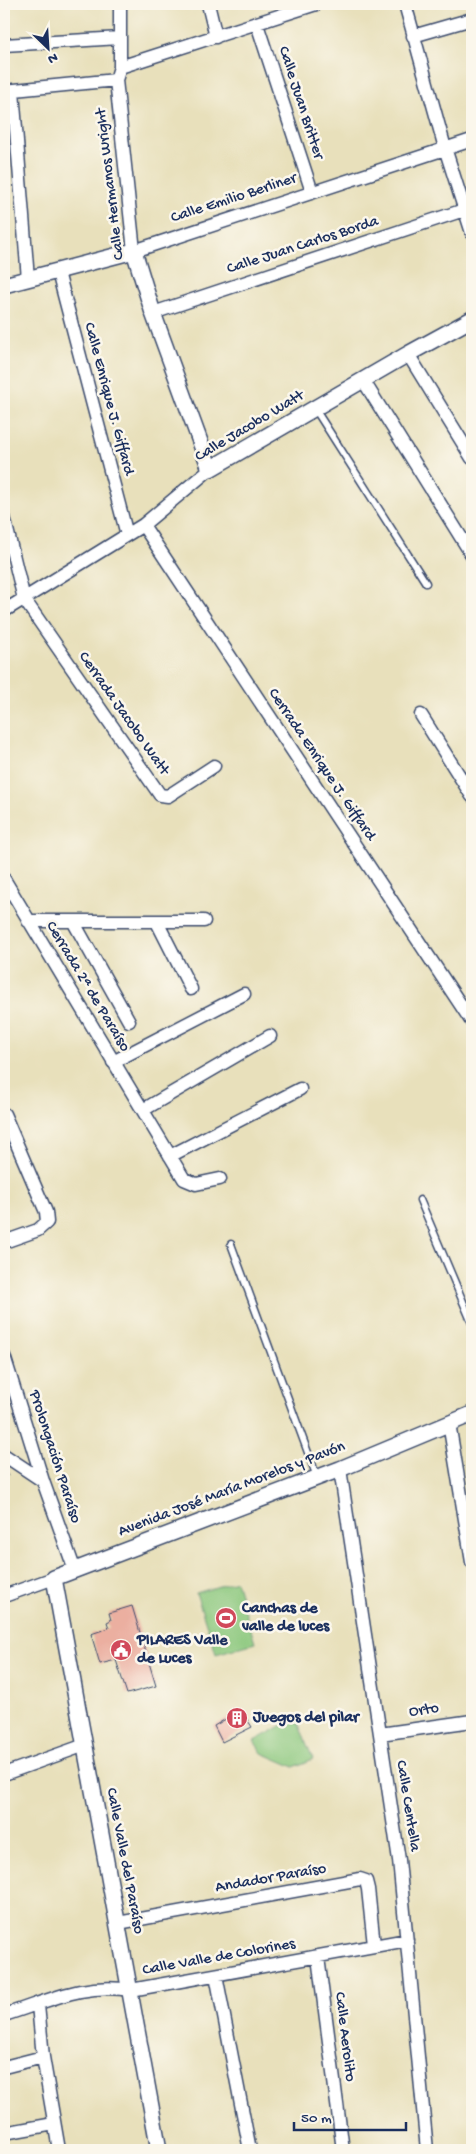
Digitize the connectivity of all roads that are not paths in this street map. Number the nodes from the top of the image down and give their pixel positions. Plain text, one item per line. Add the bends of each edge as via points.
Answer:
1 (120, 4) edge
2 (208, 4) edge
3 (316, 4) edge
4 (405, 4) edge
5 (282, 9) edge
6 (472, 19) edge
7 (257, 24) junction
8 (413, 36) junction
9 (216, 37) junction
10 (120, 38) junction
11 (4, 45) edge
12 (120, 67) junction
13 (116, 80) junction
14 (8, 91) edge
15 (472, 140) edge
16 (445, 148) junction
17 (312, 192) junction
18 (464, 210) junction
19 (472, 233) edge
20 (134, 251) junction
21 (58, 272) junction
22 (28, 279) junction
23 (4, 285) edge
24 (153, 313) junction
25 (472, 319) edge
26 (408, 354) junction
27 (363, 380) junction
28 (314, 408) junction
29 (472, 458) edge
30 (210, 469) junction
31 (4, 517) edge
32 (143, 525) junction
33 (127, 535) junction
34 (472, 555) edge
35 (426, 583) dead end
36 (24, 599) junction
37 (4, 611) edge
38 (421, 715) dead end
39 (214, 766) dead end
40 (472, 796) edge
41 (4, 879) edge
42 (28, 920) junction
43 (204, 920) dead end
44 (73, 921) junction
45 (157, 922) junction
46 (190, 989) dead end
47 (244, 994) dead end
48 (129, 1021) dead end
49 (472, 1022) edge
50 (270, 1036) dead end
51 (113, 1062) junction
52 (300, 1088) dead end
53 (143, 1110) junction
54 (4, 1114) edge
55 (170, 1156) junction
56 (220, 1179) dead end
57 (420, 1200) dead end
58 (4, 1242) edge
59 (231, 1244) dead end
60 (472, 1323) edge
61 (4, 1356) edge
62 (472, 1414) edge
63 (449, 1423) junction
64 (4, 1456) edge
65 (340, 1469) junction
66 (317, 1477) junction
67 (43, 1481) junction
68 (472, 1562) edge
69 (74, 1568) junction
70 (54, 1578) junction
71 (4, 1596) edge
72 (472, 1721) edge
73 (380, 1734) junction
74 (85, 1745) junction
75 (4, 1774) edge
76 (118, 1922) junction
77 (406, 1940) junction
78 (374, 1945) junction
79 (318, 1957) junction
80 (216, 1975) junction
81 (131, 1990) junction
82 (38, 2005) junction
83 (4, 2015) edge
84 (43, 2057) junction
85 (4, 2067) edge
86 (54, 2124) junction
87 (4, 2133) edge
88 (59, 2150) edge
89 (159, 2150) edge
90 (250, 2150) edge
91 (343, 2150) edge
92 (427, 2150) edge

1 - 10 street, Calle Hermanos Wright
2 - 9 street
3 - 5 street
4 - 8 street
5 - 7 street
6 - 8 street
7 - 9 street
7 - 17 street, Calle Juan Britter
8 - 16 street
9 - 12 street
10 - 11 street
10 - 12 street, Calle Hermanos Wright
12 - 13 street, Calle Hermanos Wright
13 - 14 street
13 - 20 street, Calle Hermanos Wright
14 - 22 street
15 - 16 street, Calle Emilio Berliner
16 - 17 street, Calle Emilio Berliner
16 - 18 street
17 - 20 street, Calle Emilio Berliner
18 - 19 street
18 - 24 street, Calle Juan Carlos Borda
20 - 21 street, Calle Emilio Berliner
20 - 24 street, Calle Hermanos Wright
21 - 22 street, Calle Emilio Berliner
21 - 33 street, Calle Enrique J. Giffard
22 - 23 street, Calle Emilio Berliner
24 - 30 street, Calle Hermanos Wright
25 - 26 street, Calle Jacobo Watt
26 - 27 street, Calle Jacobo Watt
26 - 29 street
27 - 28 street, Calle Jacobo Watt
27 - 34 street
28 - 30 street, Calle Jacobo Watt
28 - 35 lane
30 - 32 street, Calle Jacobo Watt
31 - 36 street
32 - 33 street, Calle Jacobo Watt
32 - 49 street, Cerrada Enrique J. Giffard
33 - 36 street, Calle Jacobo Watt
36 - 37 street, Calle Jacobo Watt
36 - 39 street, Cerrada Jacobo Watt via 160,795 168,796
38 - 40 street
41 - 42 street, Cerrada 2ª de Paraíso
42 - 44 street
42 - 51 street, Cerrada 2ª de Paraíso
43 - 45 street
44 - 45 street
44 - 48 street
45 - 46 street
47 - 51 street
50 - 53 street
51 - 53 street, Cerrada 2ª de Paraíso
52 - 55 street
53 - 55 street, Cerrada 2ª de Paraíso
54 - 58 street via 46,1212 46,1222 38,1230
55 - 56 street, Cerrada 2ª de Paraíso via 184,1179 196,1184
57 - 60 lane
59 - 66 lane
61 - 67 street, Prolongación Paraíso
62 - 63 street, Avenida José María Morelos y Pavón
63 - 65 street, Avenida José María Morelos y Pavón
63 - 68 street
64 - 67 street
65 - 66 street, Avenida José María Morelos y Pavón
65 - 73 street, Calle Centella
66 - 69 street, Avenida José María Morelos y Pavón
67 - 69 street, Prolongación Paraíso
69 - 70 street, Avenida José María Morelos y Pavón
70 - 71 street, Avenida José María Morelos y Pavón
70 - 74 street, Calle Valle del Paraíso
72 - 73 street, Orto
73 - 77 street, Calle Centella via 399,1860
74 - 75 street
74 - 76 street, Calle Valle del Paraíso
76 - 78 street, Andador Paraíso via 360,1879 366,1881 368,1889
76 - 81 street, Calle Valle del Paraíso
77 - 78 street, Calle Valle de Colorines
77 - 92 street, Calle Centella
78 - 79 street, Calle Valle de Colorines
79 - 80 street, Calle Valle de Colorines
79 - 91 street, Calle Aerolito
80 - 81 street, Calle Valle de Colorines
80 - 90 street
81 - 82 street, Calle Valle de Colorines via 110,1986 80,1989
81 - 89 street, Calle Valle del Paraíso
82 - 83 street, Calle Valle de Colorines
82 - 84 street
84 - 85 street
84 - 86 street
86 - 87 street
86 - 88 street

